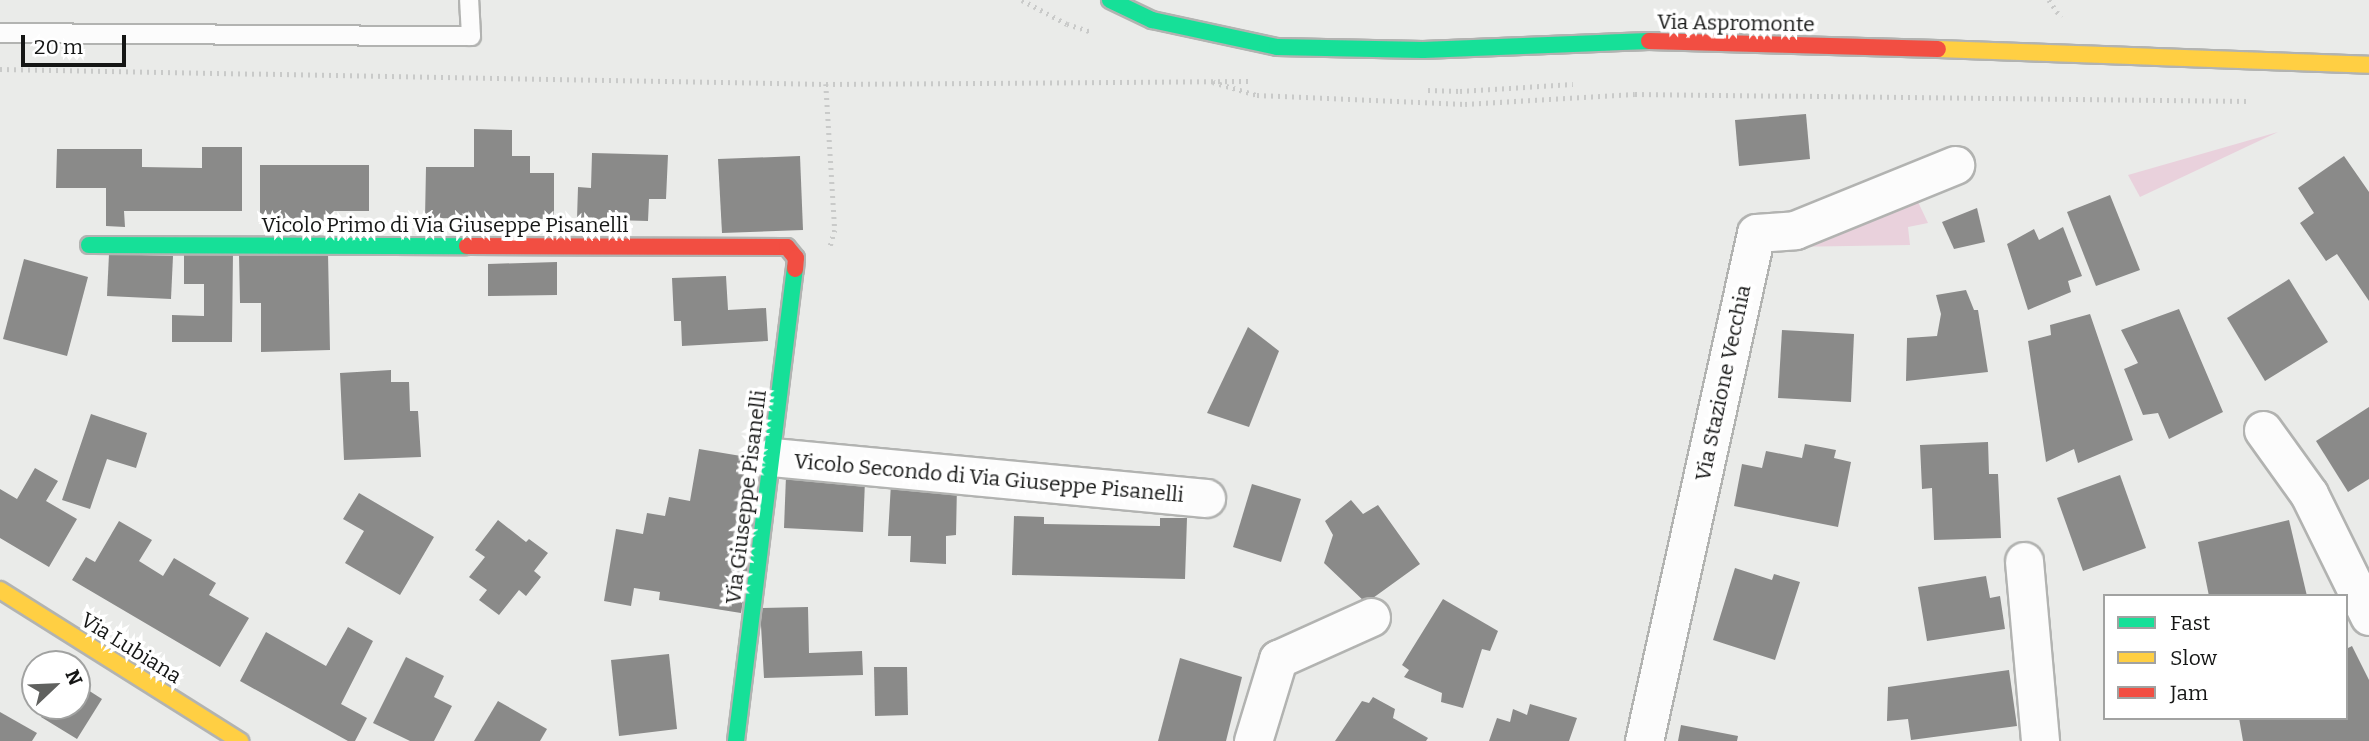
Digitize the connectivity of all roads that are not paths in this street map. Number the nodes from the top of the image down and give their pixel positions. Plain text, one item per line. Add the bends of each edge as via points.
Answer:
1 (469, 0) edge
2 (1110, 0) edge
3 (0, 33) edge
4 (2369, 65) edge
5 (1955, 165) dead end
6 (89, 245) dead end
7 (796, 258) joint
8 (2263, 430) dead end
9 (772, 457) junction
10 (1206, 498) dead end
11 (2024, 561) dead end
12 (0, 590) edge
13 (2369, 616) edge
14 (1371, 617) dead end
15 (240, 741) edge
16 (736, 741) edge
17 (1254, 741) edge
18 (1644, 741) edge
19 (2040, 741) edge

1 - 3 lane via 471,36
2 - 4 street, Via Aspromonte via 1152,20 1277,47 1423,50 1675,40
5 - 18 street, Via Stazione Vecchia via 1795,230 1756,233
6 - 7 street, Vicolo Primo di Via Giuseppe Pisanelli via 787,247
7 - 9 street, Via Giuseppe Pisanelli
8 - 13 street via 2309,494
9 - 10 street, Vicolo Secondo di Via Giuseppe Pisanelli
9 - 16 street, Via Giuseppe Pisanelli
11 - 19 street
12 - 15 street, Via Lubiana
14 - 17 street via 1278,659

